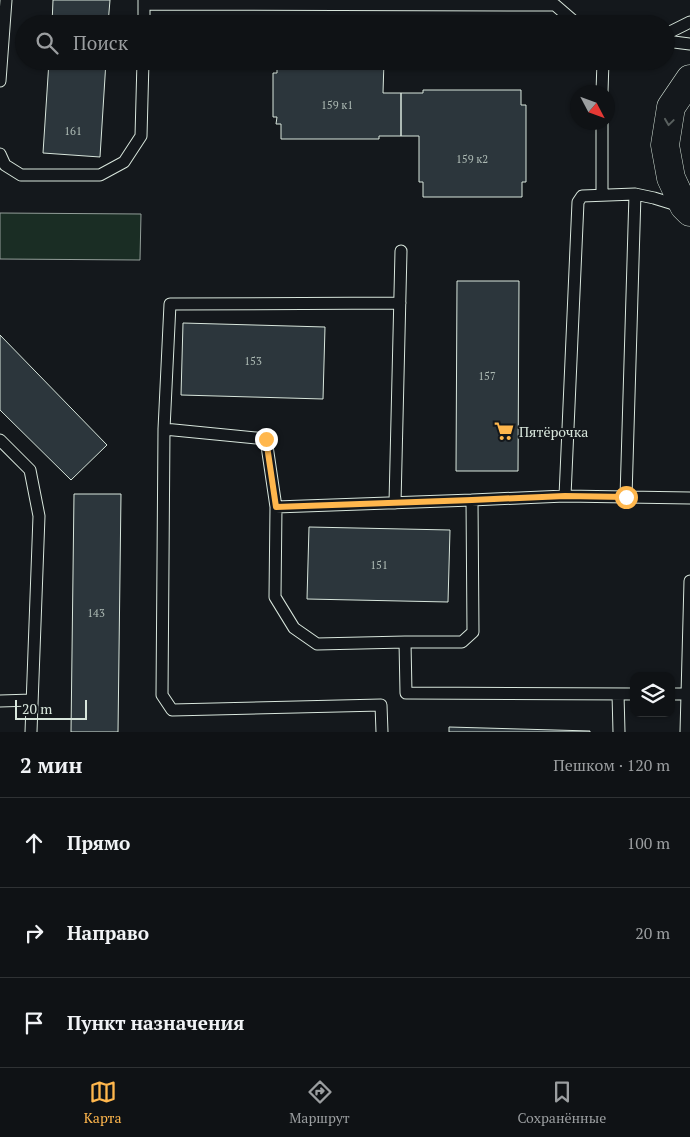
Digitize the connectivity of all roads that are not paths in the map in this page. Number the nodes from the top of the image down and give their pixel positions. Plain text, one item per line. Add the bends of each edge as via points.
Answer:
1 (6, 0) edge
2 (144, 2) edge
3 (555, 3) edge
4 (144, 15) edge
5 (568, 15) edge
6 (690, 22) edge
7 (675, 30) edge
8 (675, 42) edge
9 (690, 44) edge
10 (143, 70) edge
11 (602, 70) edge
12 (690, 79) edge
13 (0, 81) edge
14 (602, 85) edge
15 (602, 130) edge
16 (0, 154) edge
17 (635, 194) junction
18 (602, 195) junction
19 (688, 210) edge
20 (401, 251) dead end
21 (400, 303) junction
22 (164, 429) junction
23 (0, 440) edge
24 (565, 496) junction
25 (626, 497) junction
26 (690, 498) edge
27 (472, 500) junction
28 (394, 503) junction
29 (276, 507) junction
30 (690, 581) edge
31 (405, 642) junction
32 (618, 694) junction
33 (630, 694) edge
34 (675, 694) edge
35 (687, 694) junction
36 (32, 700) junction
37 (0, 701) edge
38 (31, 732) edge
39 (382, 732) edge
40 (619, 732) edge
41 (686, 732) edge

1 - 13 lane
2 - 3 lane
2 - 4 lane
3 - 5 lane
6 - 7 lane
8 - 9 lane
10 - 16 lane via 141,136 124,162 100,175 21,175 5,165
11 - 14 lane
12 -> 19 main road via 671,107 666,145 672,178
15 - 18 lane
17 - 18 lane
17 - 19 lane
17 - 25 lane
18 - 24 lane via 582,196 578,202
20 - 21 lane
21 - 22 lane via 170,304
21 - 28 lane
22 - 29 lane via 266,439
22 - 39 lane via 162,695 172,710 381,705
23 - 36 lane via 30,470 39,516
24 - 25 lane
24 - 27 lane
25 - 26 lane
27 - 28 lane
27 - 31 lane via 473,632 462,642
28 - 29 lane
29 - 31 lane via 275,597 294,628 316,644
30 - 35 lane
31 - 32 lane via 406,693
32 - 33 lane
32 - 40 lane
34 - 35 lane
35 - 41 lane
36 - 37 lane
36 - 38 lane

